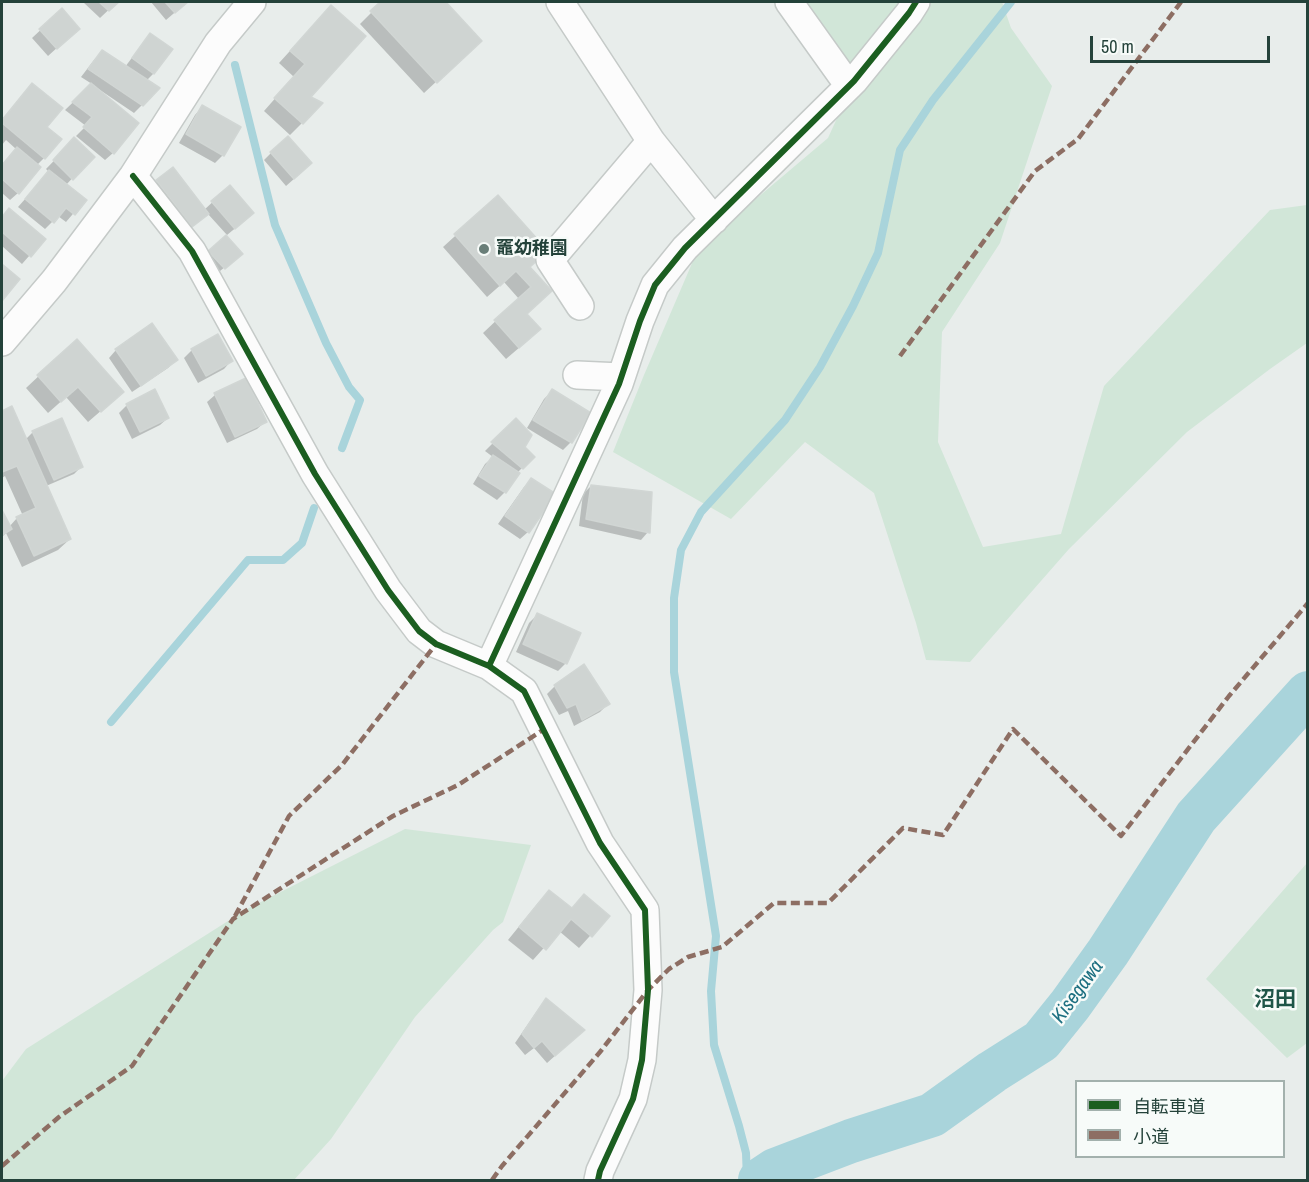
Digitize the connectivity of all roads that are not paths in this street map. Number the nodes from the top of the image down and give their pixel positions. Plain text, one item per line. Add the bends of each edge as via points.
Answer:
1 (252, 2) edge
2 (560, 2) edge
3 (789, 2) edge
4 (916, 2) edge
5 (849, 86) junction
6 (651, 141) junction
7 (133, 176) junction
8 (714, 220) junction
9 (579, 306) dead end
10 (2, 342) edge
11 (577, 375) dead end
12 (621, 377) junction
13 (489, 666) junction
14 (598, 1180) edge

1 - 7 street via 218,43
2 - 6 street
3 - 5 street
4 - 5 street
5 - 8 street
6 - 8 street
6 - 9 street via 550,260
7 - 10 street via 54,281
7 - 13 street via 192,251 315,474 388,590 419,631 436,644
8 - 12 street via 655,285
11 - 12 street
12 - 13 street
13 - 14 street via 524,691 600,843 645,910 648,990 642,1060 633,1099

